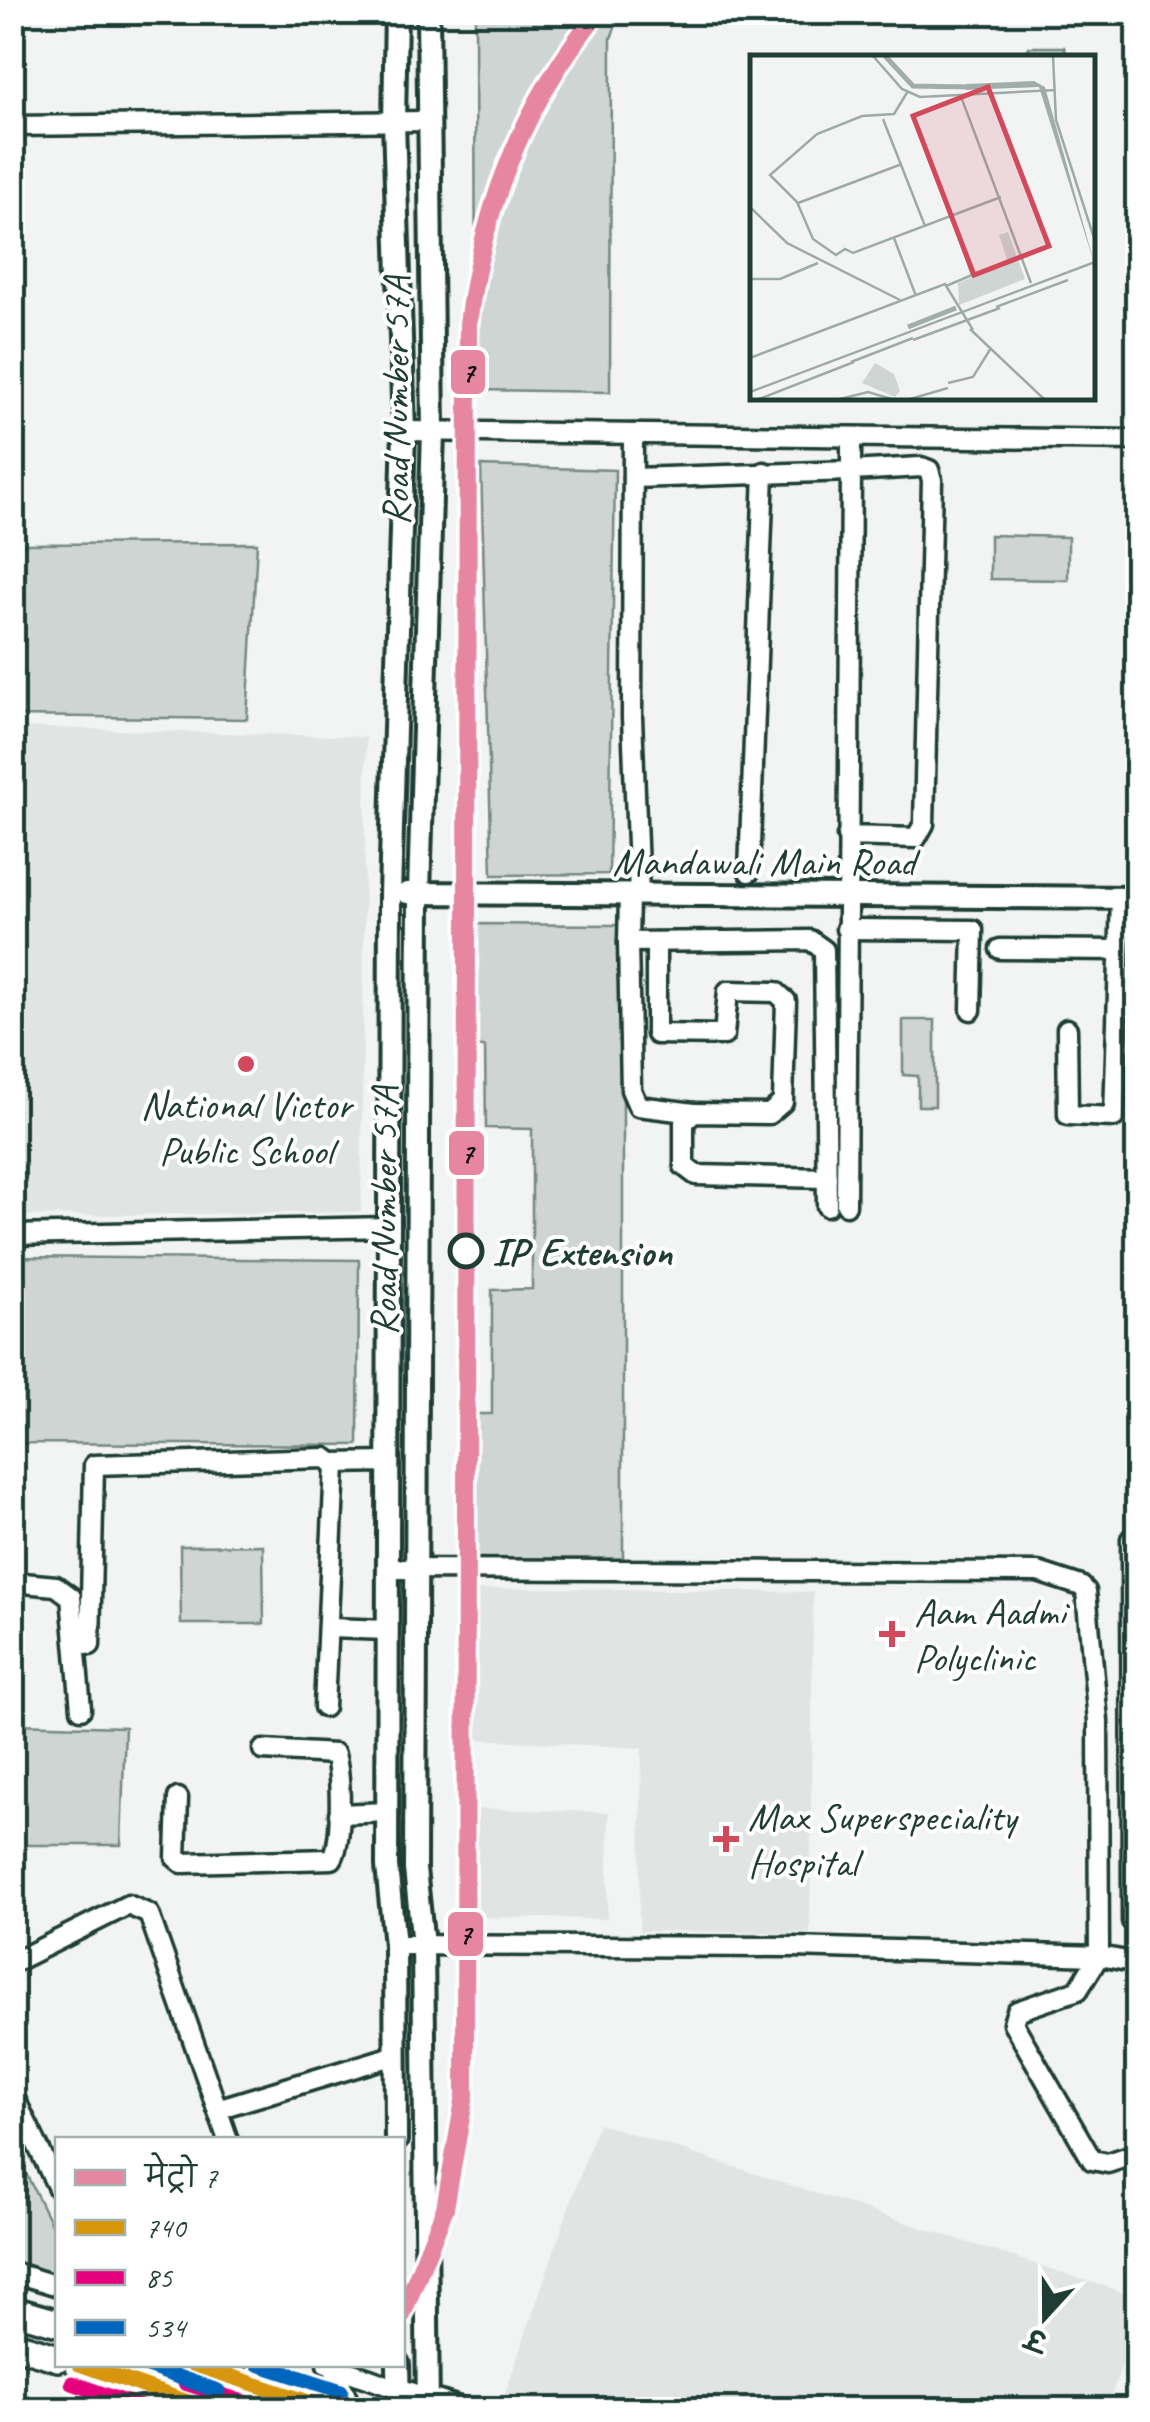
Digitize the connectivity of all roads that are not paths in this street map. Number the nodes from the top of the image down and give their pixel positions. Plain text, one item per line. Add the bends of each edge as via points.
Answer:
1 (396, 12) edge
2 (428, 12) edge
3 (427, 120) junction
4 (394, 122) junction
5 (12, 126) edge
6 (404, 432) junction
7 (433, 432) junction
8 (633, 434) junction
9 (851, 437) junction
10 (1138, 440) edge
11 (850, 471) junction
12 (764, 472) junction
13 (633, 478) junction
14 (848, 836) junction
15 (749, 872) dead end
16 (418, 893) junction
17 (390, 894) junction
18 (634, 895) junction
19 (846, 896) junction
20 (1129, 898) edge
21 (846, 928) junction
22 (628, 942) junction
23 (656, 942) junction
24 (1000, 949) dead end
25 (1119, 950) junction
26 (971, 1010) dead end
27 (1068, 1029) dead end
28 (694, 1113) junction
29 (827, 1178) junction
30 (390, 1228) junction
31 (12, 1235) edge
32 (388, 1462) junction
33 (333, 1463) junction
34 (1138, 1532) edge
35 (388, 1569) junction
36 (416, 1569) junction
37 (12, 1573) edge
38 (66, 1575) dead end
39 (12, 1582) edge
40 (329, 1628) junction
41 (388, 1630) junction
42 (90, 1644) dead end
43 (324, 1707) dead end
44 (82, 1709) dead end
45 (1135, 1721) edge
46 (263, 1750) dead end
47 (178, 1798) dead end
48 (387, 1812) junction
49 (339, 1814) junction
50 (1135, 1834) edge
51 (1138, 1921) edge
52 (395, 1945) junction
53 (423, 1945) junction
54 (1099, 1956) junction
55 (1138, 1963) edge
56 (12, 1964) edge
57 (396, 2056) junction
58 (12, 2093) edge
59 (217, 2109) junction
60 (227, 2137) edge
61 (396, 2137) edge
62 (1138, 2153) edge
63 (55, 2182) edge
64 (12, 2272) edge
65 (55, 2285) edge
66 (12, 2310) edge
67 (55, 2322) edge
68 (12, 2344) edge
69 (55, 2357) edge
70 (87, 2367) edge
71 (200, 2367) edge
72 (332, 2367) edge
73 (335, 2367) edge
74 (398, 2367) edge
75 (398, 2399) edge
76 (428, 2404) edge
77 (212, 2410) edge
78 (335, 2410) edge
79 (352, 2410) edge
80 (464, 2410) edge

1 - 4 street, Road Number 57A
2 - 3 street, Road Number 57A
3 - 4 street
3 - 7 street, Road Number 57A
4 - 5 street
4 - 6 street, Road Number 57A
6 - 7 street
6 - 17 street, Road Number 57A
7 - 8 street
7 - 16 street, Road Number 57A
8 - 9 street
8 - 13 street
9 - 10 street
9 - 11 street
11 - 12 street
11 - 14 street
11 - 14 street via 921,467 932,480 924,824 916,838
12 - 13 street
12 - 15 street
13 - 18 street
14 - 19 street
16 - 17 street, Mandawali Main Road
16 - 18 street, Mandawali Main Road
16 - 36 street, Road Number 57A
17 - 30 street, Road Number 57A
18 - 19 street, Mandawali Main Road
18 - 22 street
19 - 20 street, Mandawali Main Road
19 - 21 street
20 - 25 street
21 - 26 street via 973,930
21 - 29 street via 837,1205
22 - 23 street
22 - 28 street via 630,1090 638,1106
23 - 28 street via 656,1034 724,1035 728,991 776,992 786,1002 782,1102 769,1114
23 - 29 street via 810,940 824,950
24 - 25 street
25 - 27 street via 1114,1117 1068,1116
28 - 29 street via 684,1122 684,1166 696,1174
30 - 31 street
30 - 32 street, Road Number 57A
32 - 33 street
32 - 35 street, Road Number 57A
33 - 40 street
33 - 42 street via 319,1457 94,1465
34 - 45 street via 1131,1539
35 - 36 street
35 - 41 street, Road Number 57A
36 - 53 street, Road Number 57A via 415,1869
36 - 54 street via 1038,1572 1081,1586 1098,1721
37 - 38 street
39 - 44 street via 56,1586 71,1598
40 - 41 street
40 - 43 street
41 - 48 street, Road Number 57A
45 - 50 street
46 - 49 street via 336,1754
47 - 49 street via 176,1858 187,1864 325,1862 336,1853
48 - 49 street
48 - 52 street, Road Number 57A
50 - 51 street via 1132,1921
52 - 53 street
52 - 57 street, Road Number 57A
53 - 54 street
53 - 76 street, Road Number 57A
54 - 55 street
54 - 62 street via 1078,1990 1017,2012 1013,2023 1092,2160 1108,2163
56 - 59 street via 128,1905 142,1908
57 - 59 street
57 - 61 street, Road Number 57A
58 - 63 street
59 - 60 street
64 - 65 street
66 - 67 main road
68 - 69 main road
70 - 77 main road
71 - 78 main road
72 - 79 street
73 - 75 street
74 - 75 street
75 - 76 street
76 - 80 street

